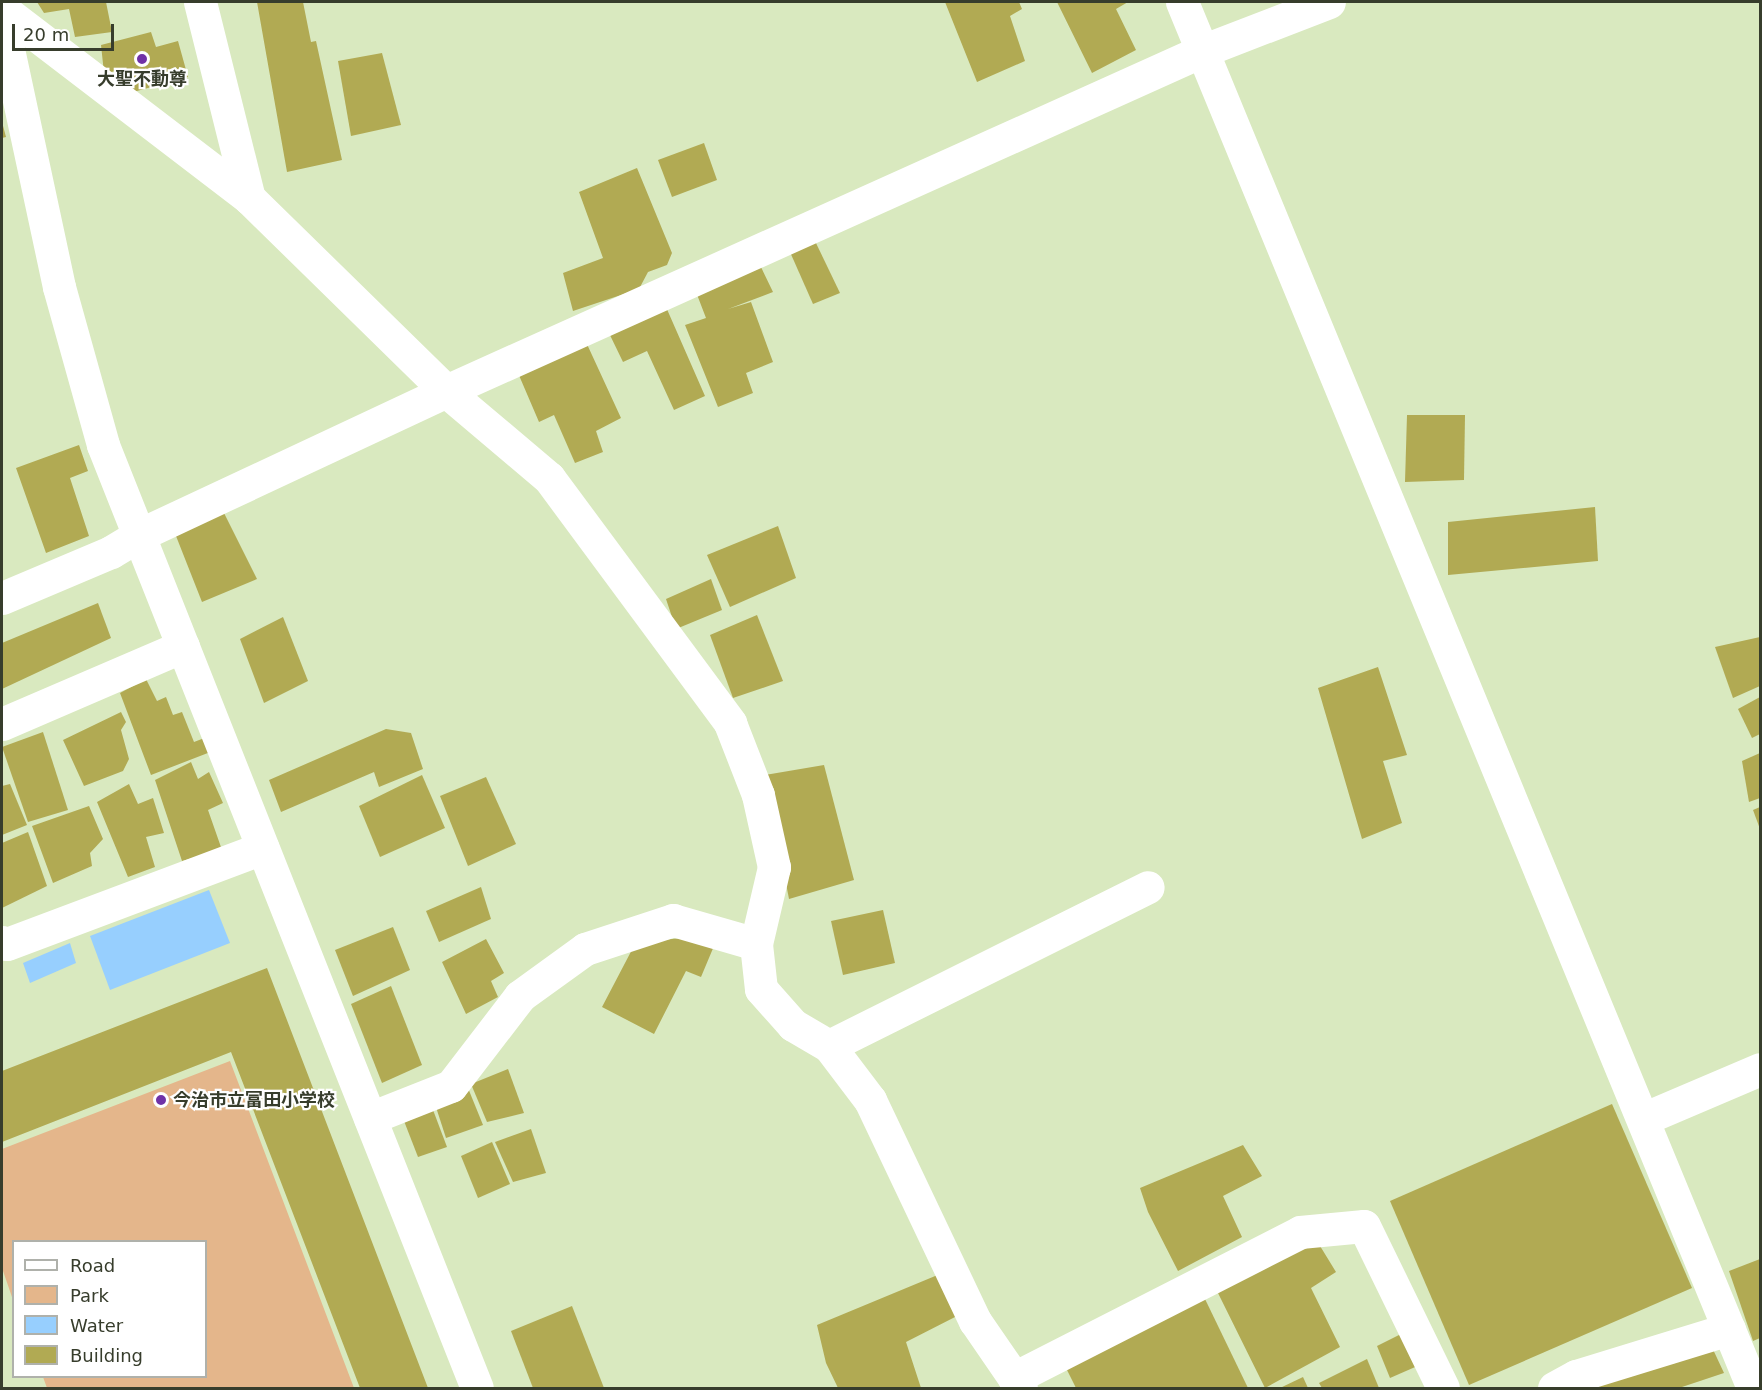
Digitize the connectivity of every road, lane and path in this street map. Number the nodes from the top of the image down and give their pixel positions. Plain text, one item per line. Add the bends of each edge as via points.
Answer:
1 (200, 2) edge
2 (1182, 2) edge
3 (1329, 2) edge
4 (2, 9) edge
5 (2, 21) edge
6 (1203, 51) junction
7 (249, 198) junction
8 (446, 391) junction
9 (139, 535) junction
10 (2, 598) edge
11 (183, 646) junction
12 (2, 724) edge
13 (263, 848) junction
14 (1148, 887) dead end
15 (2, 942) edge
16 (756, 944) junction
17 (829, 1046) junction
18 (1761, 1069) edge
19 (370, 1118) junction
20 (1643, 1119) junction
21 (1729, 1329) junction
22 (1018, 1383) edge
23 (477, 1389) edge
24 (1443, 1389) edge
25 (1554, 1389) edge
26 (1754, 1389) edge

1 - 7 street
2 - 6 street
3 - 6 street
4 - 7 street
5 - 9 street via 59,287 104,445
6 - 8 street
6 - 20 street
7 - 8 street
8 - 9 street
8 - 16 street via 549,477 730,723 758,795 774,867
9 - 10 street via 111,552
9 - 11 street
11 - 12 street
11 - 13 street
13 - 15 street via 6,944
13 - 19 street
14 - 17 street
16 - 17 street via 761,988 793,1025
16 - 19 street via 673,920 585,949 520,996 451,1086
17 - 22 street via 870,1100 975,1321
18 - 20 street
19 - 23 street
20 - 21 street
21 - 25 street via 1576,1376
21 - 26 street
22 - 24 street via 1300,1232 1364,1226

